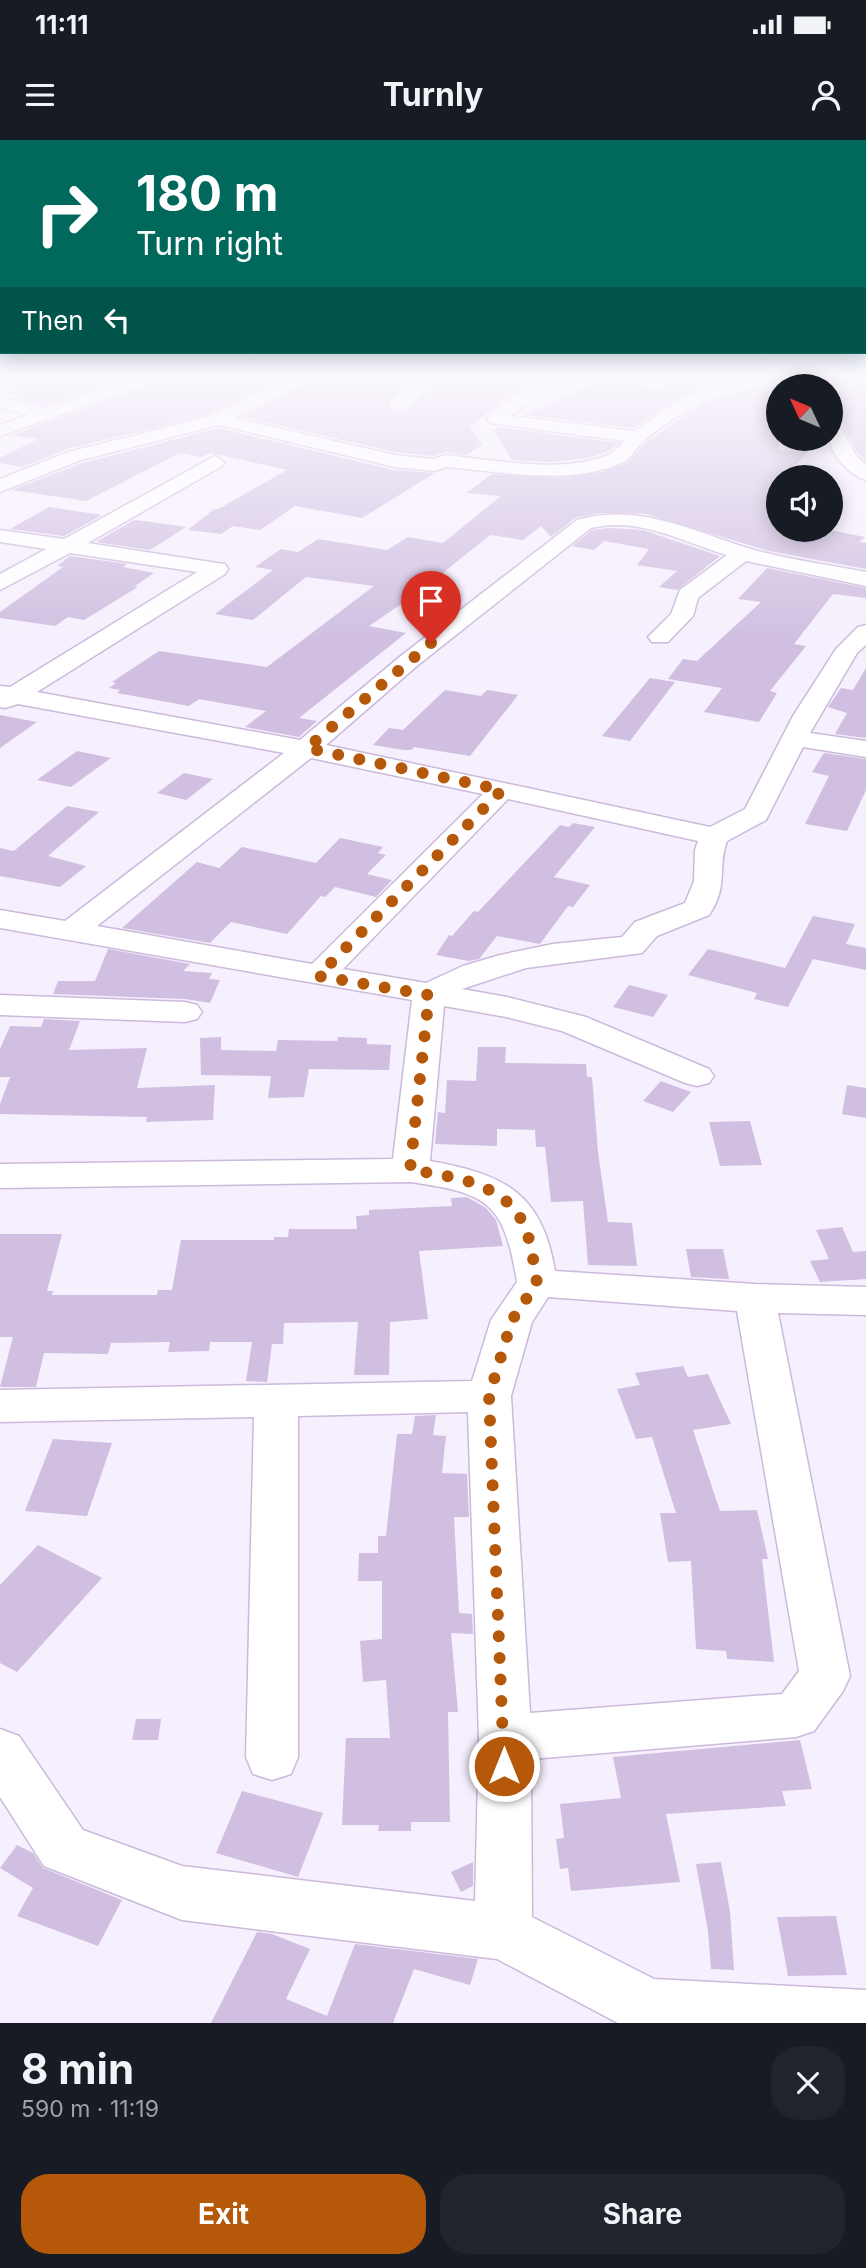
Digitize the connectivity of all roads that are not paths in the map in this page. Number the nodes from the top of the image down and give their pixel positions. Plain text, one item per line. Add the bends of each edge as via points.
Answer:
1 (51, 465) edge
2 (210, 465) edge
3 (489, 465) edge
4 (595, 465) edge
5 (4, 482) edge
6 (0, 536) edge
7 (66, 548) junction
8 (743, 553) junction
9 (866, 579) edge
10 (0, 583) edge
11 (866, 632) edge
12 (660, 637) dead end
13 (5, 698) edge
14 (795, 738) junction
15 (307, 748) junction
16 (866, 749) edge
17 (502, 790) junction
18 (714, 836) junction
19 (0, 919) edge
20 (72, 931) junction
21 (318, 976) junction
22 (429, 995) junction
23 (0, 1005) edge
24 (185, 1012) dead end
25 (697, 1076) dead end
26 (410, 1170) junction
27 (0, 1175) edge
28 (537, 1283) junction
29 (755, 1298) junction
30 (866, 1301) edge
31 (489, 1396) junction
32 (276, 1400) junction
33 (0, 1406) edge
34 (505, 1738) junction
35 (0, 1752) edge
36 (272, 1757) dead end
37 (503, 1932) junction
38 (866, 2020) edge

1 - 5 street
2 - 7 street
3 - 4 street via 547,470
6 - 7 street
7 - 10 street
7 - 13 street via 217,569
8 - 9 street
8 - 12 street via 688,595 682,616
8 - 15 street via 634,520 596,519 584,524 410,660
11 - 14 street via 848,649
13 - 15 street via 176,722
14 - 16 street
14 - 18 street via 756,814
15 - 17 street
15 - 20 street
17 - 18 street
17 - 21 street
18 - 22 street via 709,881 698,909 646,929 631,946 546,954 452,979
19 - 20 street
20 - 21 street
21 - 22 street
22 - 25 street via 574,1024
22 - 26 street
23 - 24 street
26 - 27 street
26 - 28 street via 457,1177 502,1196 525,1228
28 - 29 street
28 - 31 street via 512,1320
29 - 30 street
29 - 34 street via 825,1676 796,1714
31 - 32 street
31 - 34 street
32 - 33 street
32 - 36 street
34 - 37 street
35 - 37 street via 64,1848 182,1893
37 - 38 street via 650,2008

